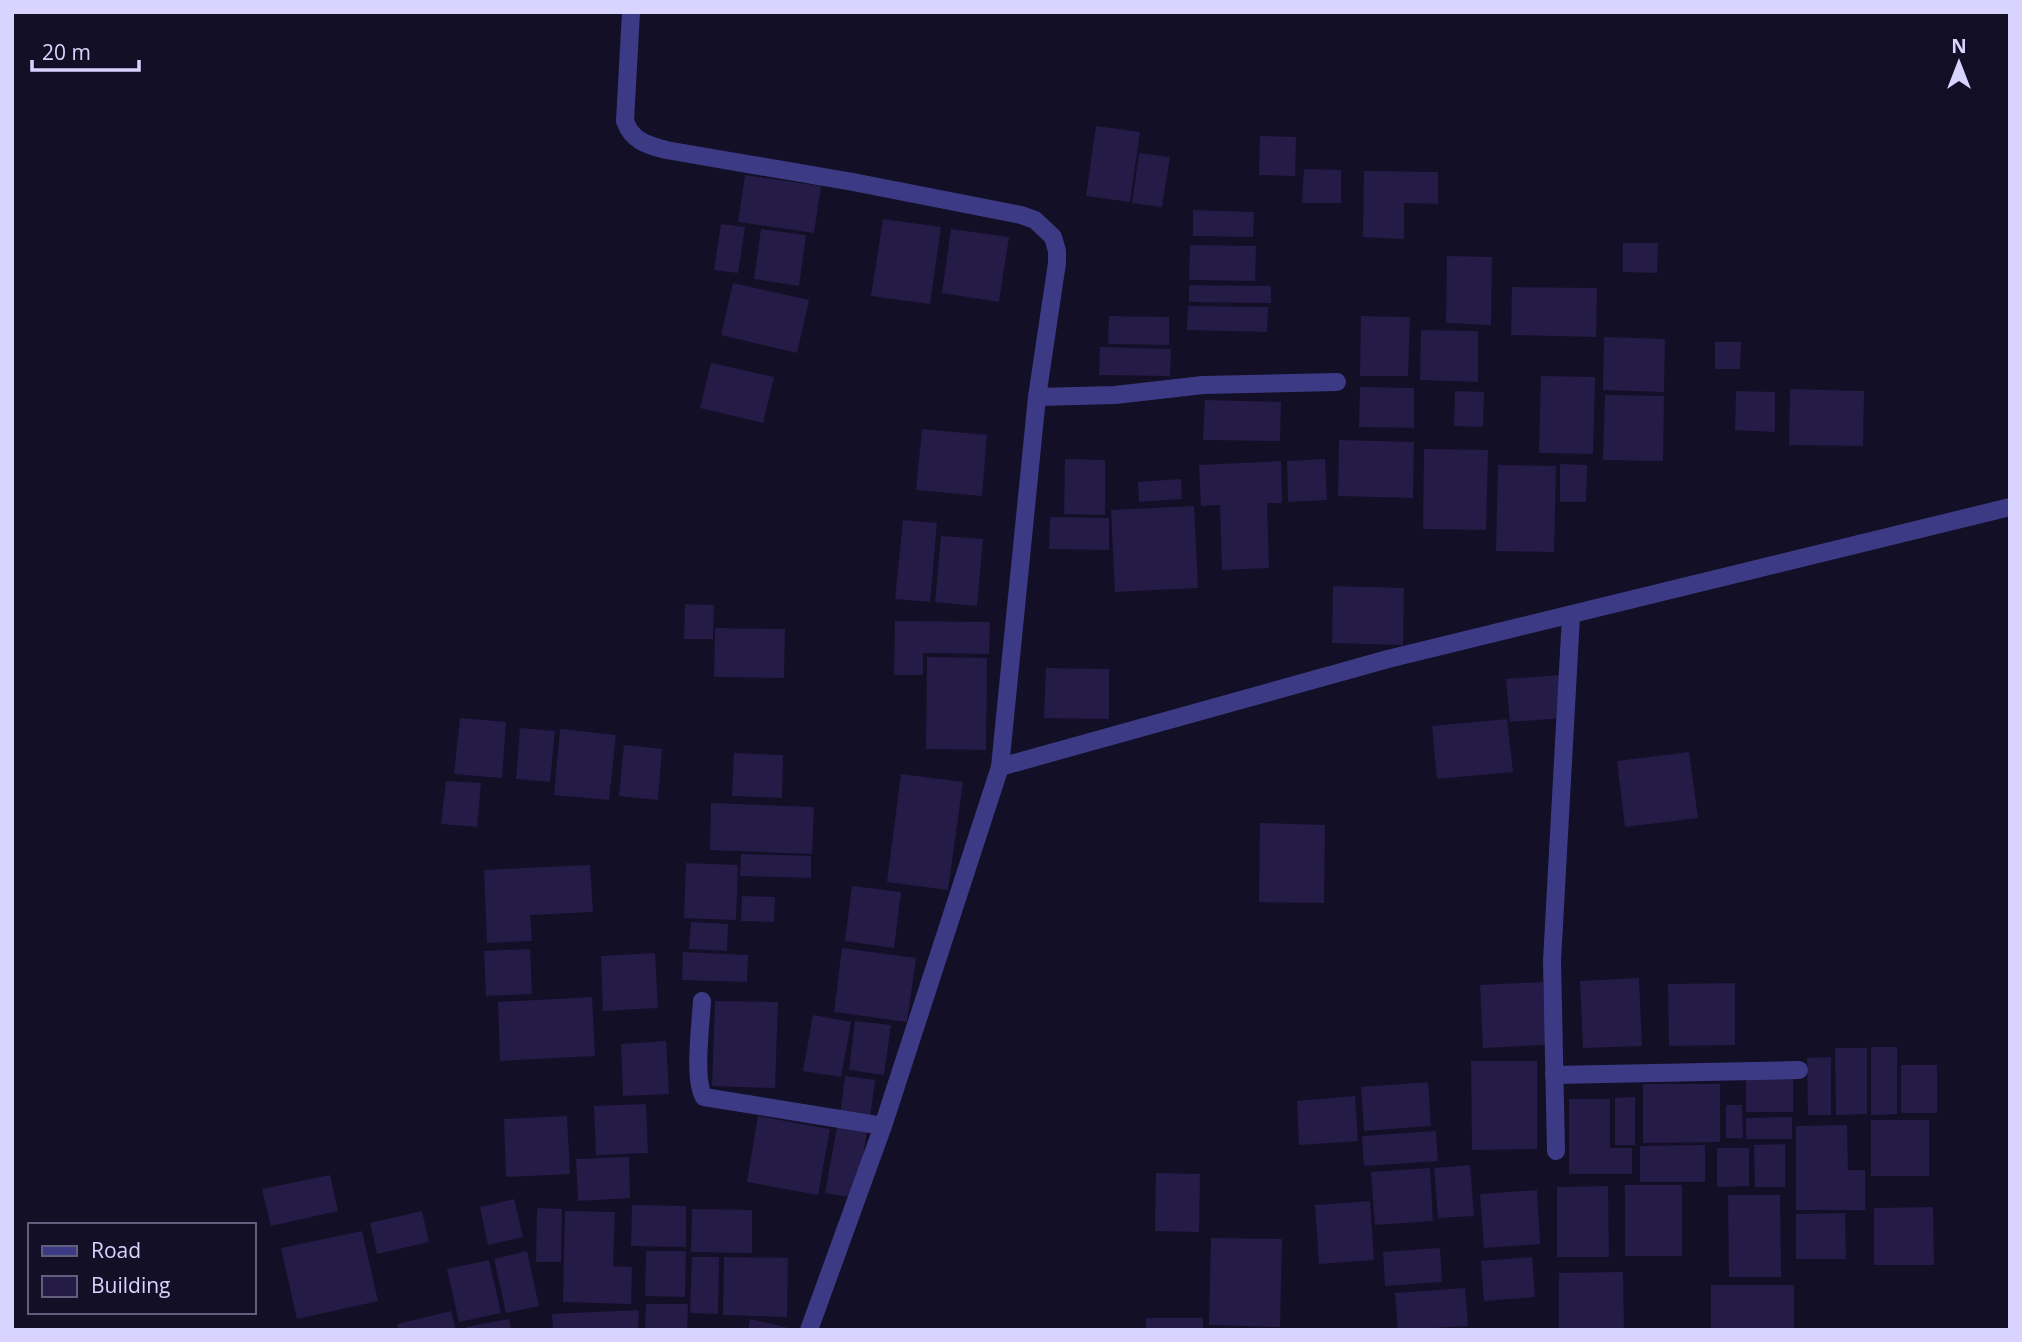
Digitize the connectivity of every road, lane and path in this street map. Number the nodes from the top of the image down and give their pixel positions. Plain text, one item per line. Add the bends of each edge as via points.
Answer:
1 (631, 12) edge
2 (1337, 382) dead end
3 (1037, 397) junction
4 (2010, 507) edge
5 (1571, 616) junction
6 (1000, 767) junction
7 (702, 1001) dead end
8 (1799, 1070) dead end
9 (1554, 1075) junction
10 (883, 1126) junction
11 (1556, 1151) dead end
12 (809, 1330) edge

1 - 3 street via 625,121 631,134 645,144 1021,215 1044,227 1056,243 1058,263
2 - 3 street via 1215,384
3 - 6 street
4 - 5 street
5 - 6 street via 1388,659
5 - 9 street via 1552,961
6 - 10 street
7 - 10 street via 699,1055 704,1097
8 - 9 street
9 - 11 street
10 - 12 street

